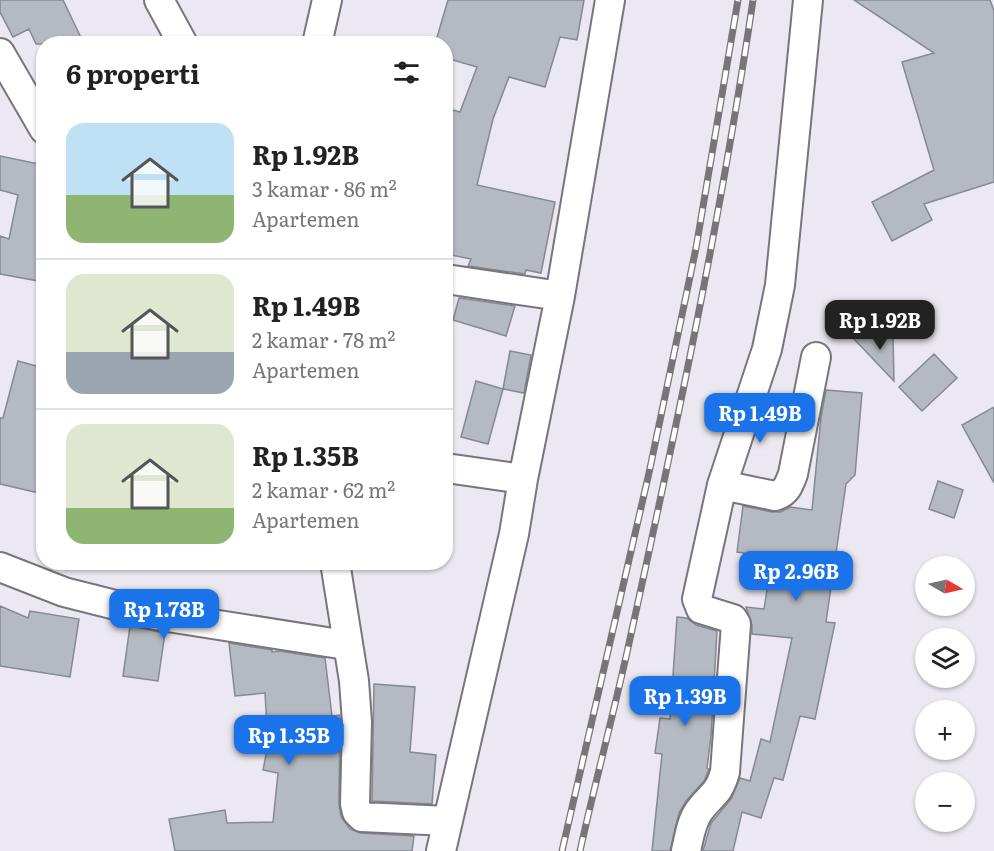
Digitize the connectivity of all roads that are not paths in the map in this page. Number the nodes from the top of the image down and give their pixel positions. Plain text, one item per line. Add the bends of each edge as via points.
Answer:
1 (159, 0) edge
2 (327, 0) edge
3 (610, 0) edge
4 (808, 0) edge
5 (179, 36) edge
6 (319, 36) edge
7 (0, 53) edge
8 (36, 115) edge
9 (453, 280) edge
10 (560, 296) junction
11 (816, 357) dead end
12 (453, 469) edge
13 (523, 479) junction
14 (722, 485) junction
15 (0, 567) edge
16 (336, 570) edge
17 (346, 645) junction
18 (448, 821) junction
19 (441, 851) edge
20 (686, 851) edge

1 - 5 street
2 - 6 street
3 - 10 street
4 - 14 street via 780,285 767,348
7 - 8 street
9 - 10 street
10 - 13 street
11 - 14 street via 787,489 775,496
12 - 13 street
13 - 18 street
14 - 20 street via 697,599 701,609 733,619 736,624 725,772 718,792 696,817
15 - 17 street via 64,592 155,615
16 - 17 street
17 - 18 street via 357,722 357,812 362,817
18 - 19 street

